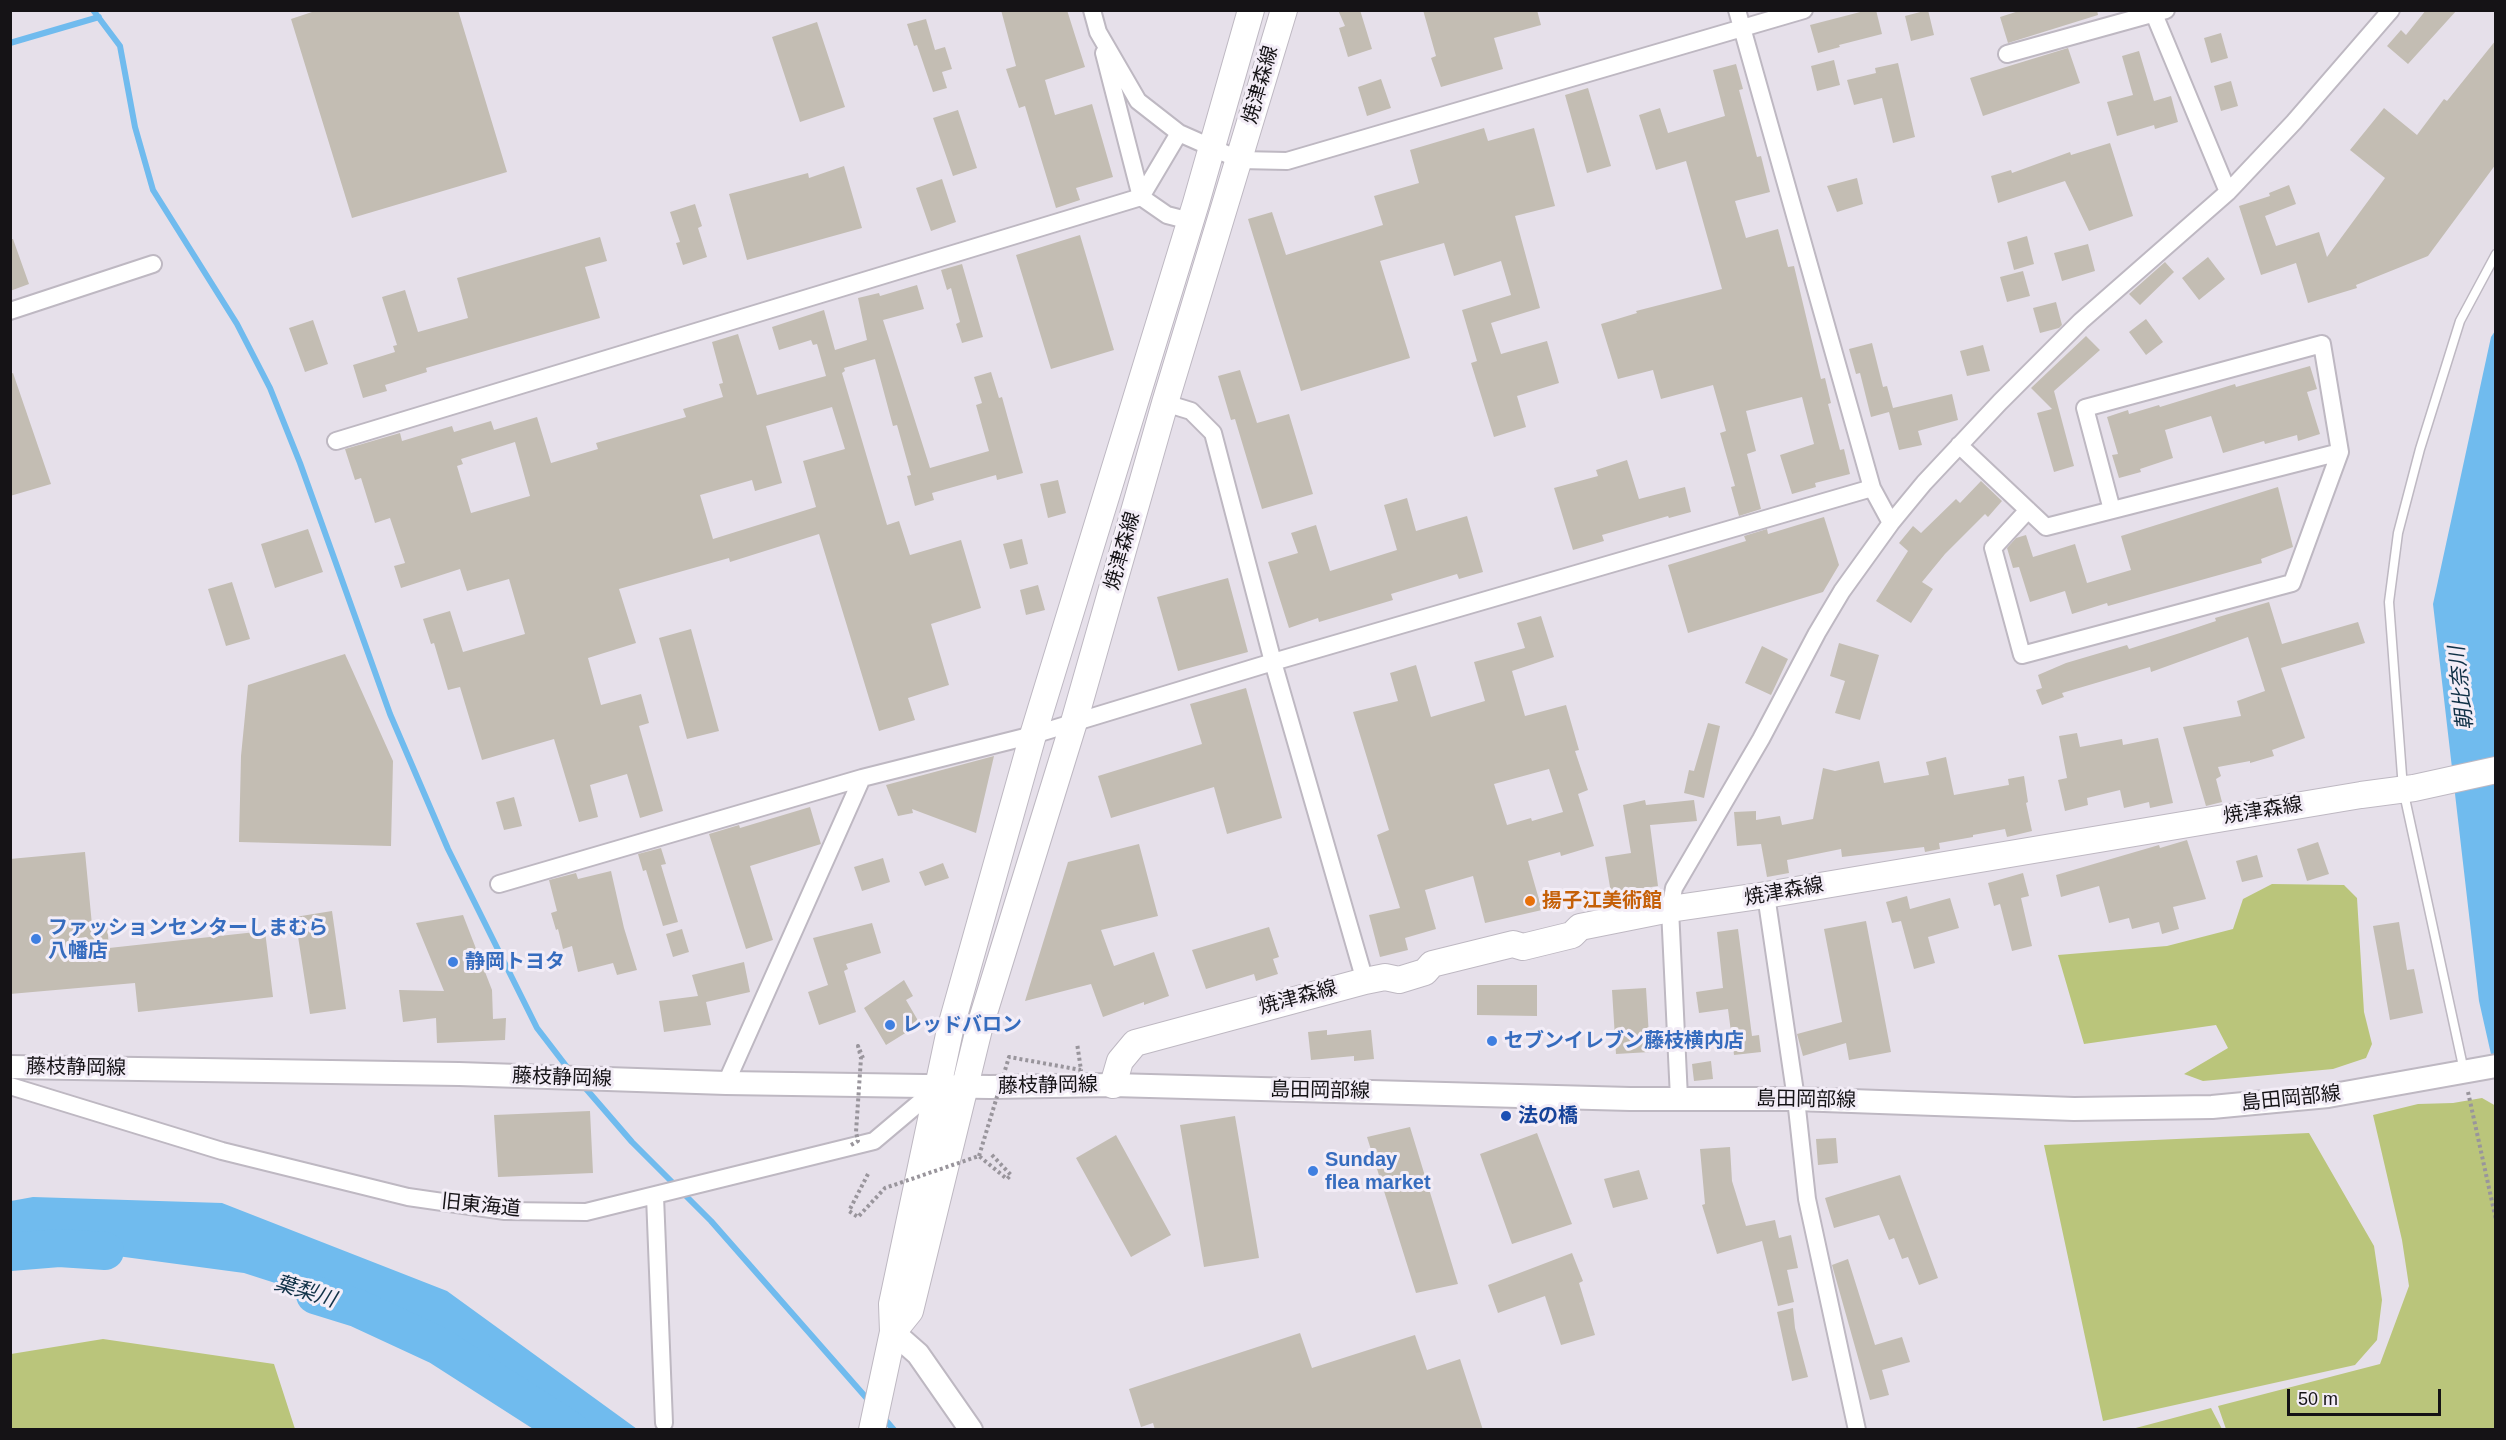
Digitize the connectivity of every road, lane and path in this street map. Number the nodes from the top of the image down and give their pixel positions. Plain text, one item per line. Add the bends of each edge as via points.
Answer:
1 (1092, 10) edge
2 (1251, 10) edge
3 (1284, 10) edge
4 (1737, 10) edge
5 (1804, 10) edge
6 (2391, 10) edge
7 (2160, 12) edge
8 (1742, 28) junction
9 (1098, 32) junction
10 (2007, 54) dead end
11 (1179, 133) junction
12 (1212, 149) junction
13 (1240, 160) junction
14 (2228, 192) junction
15 (1141, 197) junction
16 (1190, 221) junction
17 (2496, 254) edge
18 (153, 264) dead end
19 (10, 311) edge
20 (1165, 403) junction
21 (336, 441) dead end
22 (1959, 445) junction
23 (2340, 453) junction
24 (1872, 488) junction
25 (2028, 510) junction
26 (2112, 510) junction
27 (1891, 523) junction
28 (1273, 662) junction
29 (1074, 722) junction
30 (1033, 735) junction
31 (2496, 770) edge
32 (862, 778) junction
33 (2409, 789) junction
34 (499, 884) dead end
35 (1766, 895) junction
36 (1670, 909) junction
37 (1365, 981) junction
38 (1077, 1043) dead end
39 (863, 1058) dead end
40 (10, 1067) edge
41 (2479, 1069) edge
42 (726, 1083) junction
43 (1113, 1085) junction
44 (10, 1086) edge
45 (951, 1087) junction
46 (1679, 1098) junction
47 (1796, 1099) junction
48 (851, 1144) dead end
49 (991, 1154) dead end
50 (979, 1156) junction
51 (868, 1174) dead end
52 (662, 1195) junction
53 (2496, 1220) edge
54 (893, 1332) junction
55 (664, 1423) dead end
56 (872, 1430) edge
57 (972, 1430) edge
58 (1857, 1430) edge

1 - 9 street
2 - 12 main road, 焼津森線
3 - 13 main road, 焼津森線
4 - 8 street
5 - 8 street
6 - 14 street
7 - 10 street
7 - 14 street
8 - 13 street via 1287,161
8 - 24 street
9 - 11 street via 1138,101
9 - 15 street
11 - 12 street
11 - 15 street
12 - 13 street
12 - 16 main road, 焼津森線
13 - 20 main road, 焼津森線
14 - 22 street via 2081,321
15 - 16 street via 1167,215
15 - 21 street
16 - 30 main road, 焼津森線
17 - 33 lane via 2460,321 2398,533 2389,602
18 - 19 street
20 - 28 street via 1191,411 1213,433
20 - 29 main road, 焼津森線
22 - 25 street
22 - 27 street
23 - 25 street via 2292,584 2022,655 1993,548
23 - 26 street
23 - 26 street via 2322,344 2085,408
24 - 27 street
24 - 28 street
25 - 26 street via 2046,527
27 - 36 street via 1817,633 1761,739 1674,888
28 - 29 street
28 - 37 street
29 - 30 street
29 - 45 main road, 焼津森線
30 - 32 street
30 - 45 main road, 焼津森線 via 950,1030
31 - 33 main road, 焼津森線
32 - 34 street
32 - 42 street
33 - 35 main road, 焼津森線
33 - 41 lane
35 - 36 main road, 焼津森線
35 - 47 street
36 - 37 main road, 焼津森線 via 1580,927 1572,935 1523,947 1513,944 1432,964 1425,972 1399,980 1385,977
36 - 46 street
37 - 43 main road, 焼津森線 via 1135,1042 1120,1061
38 - 50 path, bridge via 1081,1070 1009,1057
39 - 48 path, bridge via 860,1046 858,1141
40 - 42 main road, 藤枝静岡線
41 - 47 main road, 島田岡部線 via 2328,1096 2212,1107 2074,1109
41 - 53 path
42 - 45 main road, 藤枝静岡線
43 - 45 main road, 藤枝静岡線
43 - 46 main road, 島田岡部線
44 - 52 street, 旧東海道 via 222,1151 408,1197 505,1211 586,1212
45 - 52 street, 旧東海道 via 874,1141
45 - 54 main road, 焼津森線 via 892,1304
46 - 47 main road, 島田岡部線
47 - 58 street via 1807,1199
49 - 50 path, bridge via 1011,1176 1007,1179
50 - 51 path, bridge via 885,1188 858,1217 849,1211
52 - 55 street
54 - 56 main road, 焼津森線
54 - 57 main road via 918,1354

